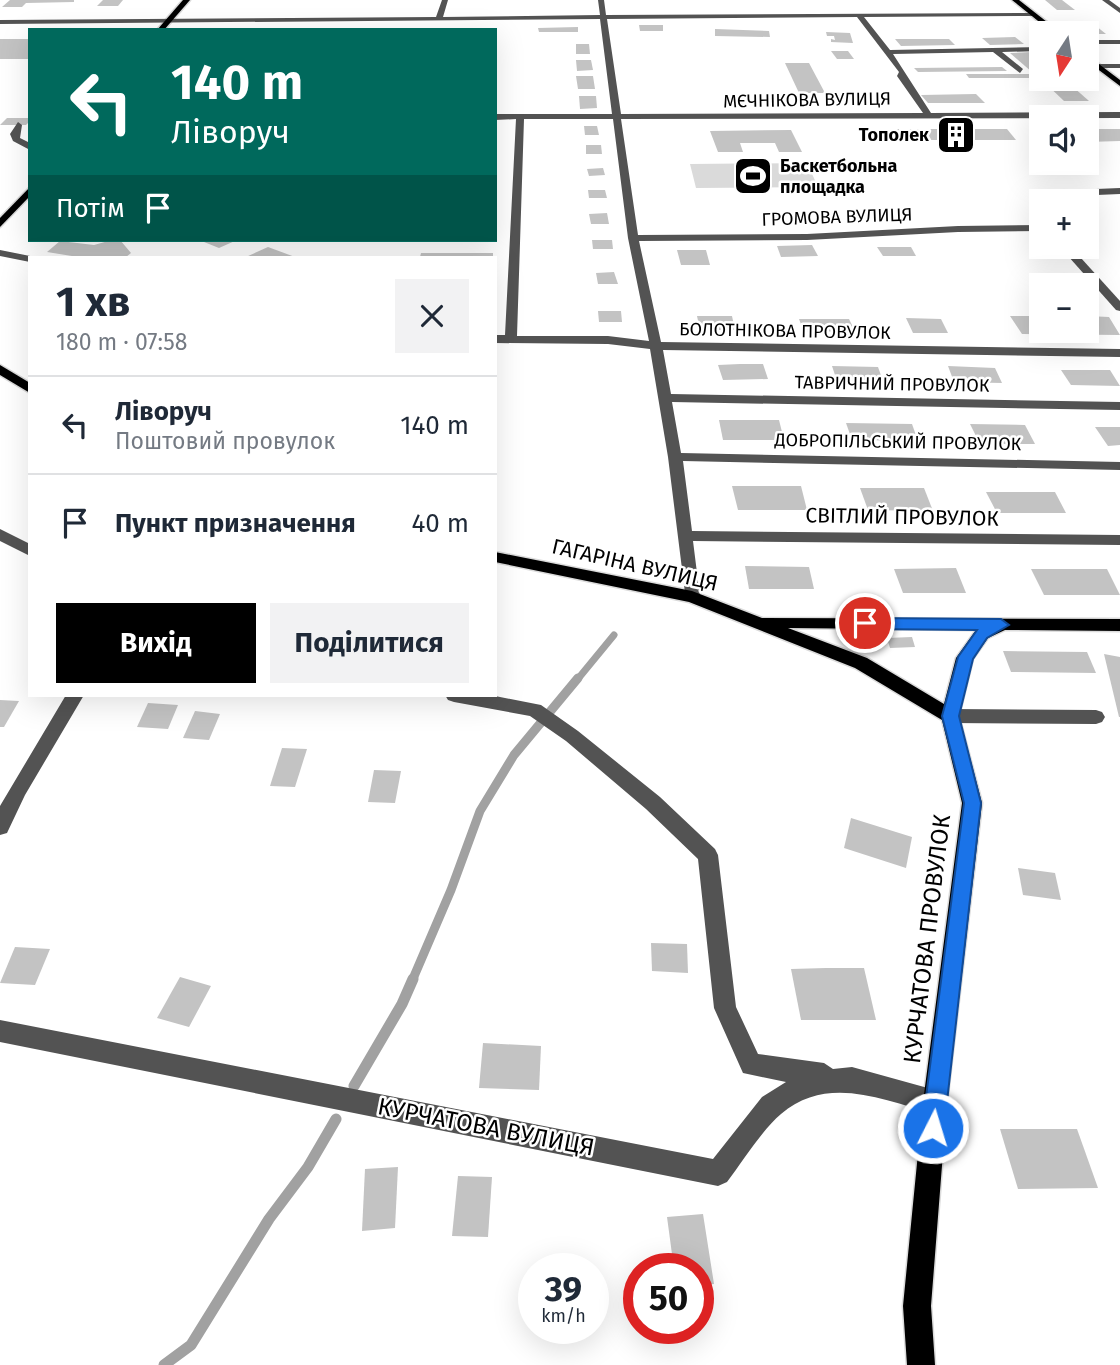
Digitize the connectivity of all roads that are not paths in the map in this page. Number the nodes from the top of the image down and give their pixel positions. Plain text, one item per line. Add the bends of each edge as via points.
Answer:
1 (187, 0) edge
2 (445, 0) edge
3 (601, 0) edge
4 (1015, 0) edge
5 (1105, 0) edge
6 (1120, 11) edge
7 (858, 14) junction
8 (1032, 14) junction
9 (603, 17) junction
10 (438, 20) junction
11 (331, 21) junction
12 (1041, 21) edge
13 (0, 22) edge
14 (167, 22) junction
15 (162, 28) edge
16 (328, 28) edge
17 (1099, 42) edge
18 (1120, 42) edge
19 (1029, 49) edge
20 (995, 50) junction
21 (887, 52) junction
22 (1120, 65) edge
23 (1099, 66) edge
24 (1099, 67) edge
25 (1020, 71) dead end
26 (1120, 84) edge
27 (928, 115) junction
28 (1120, 115) edge
29 (497, 117) edge
30 (520, 117) junction
31 (617, 117) junction
32 (18, 125) dead end
33 (28, 146) edge
34 (1120, 191) edge
35 (28, 192) edge
36 (1099, 192) edge
37 (0, 223) edge
38 (1029, 228) edge
39 (633, 238) junction
40 (0, 253) edge
41 (28, 259) edge
42 (1076, 259) edge
43 (1120, 308) edge
44 (497, 340) edge
45 (512, 340) junction
46 (656, 346) junction
47 (1120, 353) edge
48 (0, 369) edge
49 (28, 388) edge
50 (664, 398) junction
51 (1120, 406) edge
52 (675, 457) junction
53 (1120, 466) edge
54 (0, 534) edge
55 (684, 536) junction
56 (1120, 540) edge
57 (28, 550) edge
58 (497, 557) edge
59 (692, 597) junction
60 (756, 622) junction
61 (1001, 625) junction
62 (1120, 625) edge
63 (74, 697) edge
64 (465, 697) edge
65 (950, 716) junction
66 (1096, 717) dead end
67 (0, 827) edge
68 (0, 1031) edge
69 (852, 1079) junction
70 (935, 1102) junction
71 (921, 1365) edge

1 - 14 main road
2 - 10 street
3 - 9 street, БОЛОТНІКОВА ПРОВУЛОК
4 - 8 main road
5 - 6 street
7 - 8 street via 878,10
7 - 9 street via 742,11
7 - 21 street
8 - 12 main road
9 - 10 street
9 - 31 street, БОЛОТНІКОВА ПРОВУЛОК
10 - 11 street
11 - 14 street
11 - 16 street
13 - 14 street
14 - 15 main road
17 - 18 street
19 - 20 street
20 - 21 street
20 - 25 street
21 - 27 street
22 - 23 street
24 - 26 main road
27 - 28 street, МЄЧНІКОВА ВУЛИЦЯ
27 - 31 street, МЄЧНІКОВА ВУЛИЦЯ
29 - 30 street, МЄЧНІКОВА ВУЛИЦЯ
30 - 31 street, МЄЧНІКОВА ВУЛИЦЯ
30 - 45 street
31 - 39 street, БОЛОТНІКОВА ПРОВУЛОК
32 - 33 street via 16,139
34 - 36 street
35 - 37 main road
38 - 39 street, ГРОМОВА ВУЛИЦЯ
39 - 46 street, БОЛОТНІКОВА ПРОВУЛОК
40 - 41 street
42 - 43 street
44 - 45 street
45 - 46 street via 608,340
46 - 47 street, БОЛОТНІКОВА ПРОВУЛОК
46 - 50 street
48 - 49 main road
50 - 51 street, ТАВРИЧНИЙ ПРОВУЛОК
50 - 52 street
52 - 53 street, ДОБРОПІЛЬСЬКИЙ ПРОВУЛОК
52 - 55 street
54 - 57 street
55 - 56 street, СВІТЛИЙ ПРОВУЛОК
55 - 59 street
58 - 59 main road, ГАГАРІНА ВУЛИЦЯ
59 - 60 main road, ГАГАРІНА ВУЛИЦЯ
60 - 61 main road
60 - 65 main road, ГАГАРІНА ВУЛИЦЯ via 861,663
61 - 62 main road
61 - 65 main road, КУРЧАТОВА ПРОВУЛОК via 982,634 965,657
63 - 67 street
64 - 69 street via 536,710 653,803 709,855 726,1008 751,1065
65 - 66 street
65 - 70 main road, КУРЧАТОВА ПРОВУЛОК via 972,803
68 - 69 street, КУРЧАТОВА ВУЛИЦЯ via 718,1173 771,1106 804,1084
69 - 70 street, КУРЧАТОВА ВУЛИЦЯ
70 - 71 main road, КУРЧАТОВА ПРОВУЛОК via 917,1306

